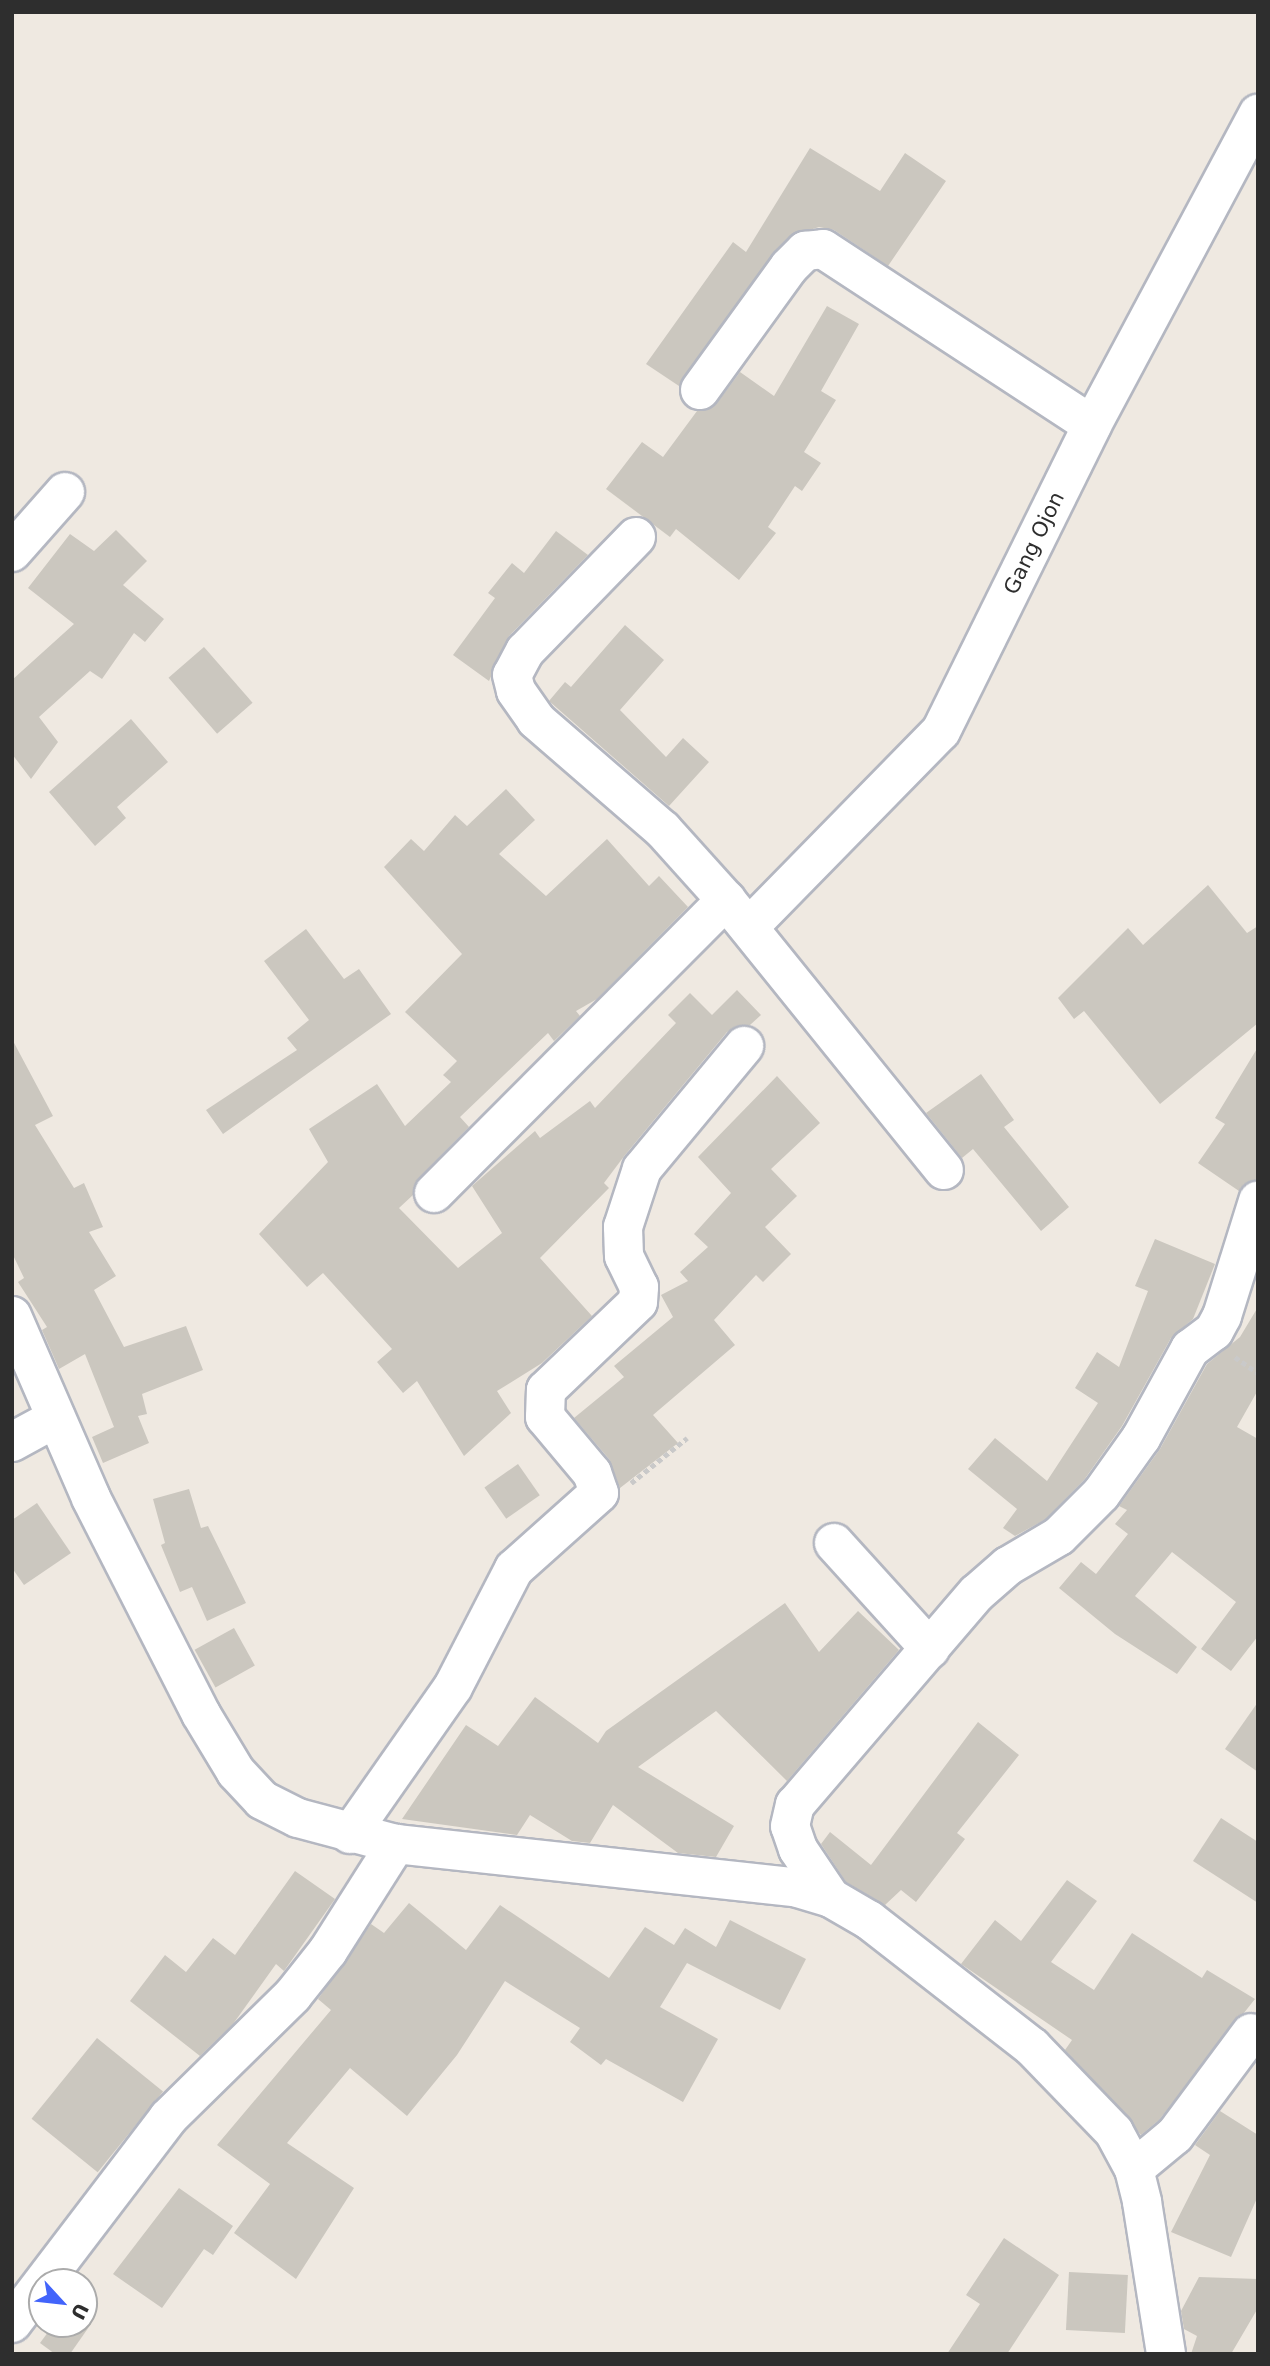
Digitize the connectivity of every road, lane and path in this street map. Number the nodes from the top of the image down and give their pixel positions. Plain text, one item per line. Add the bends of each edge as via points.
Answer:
1 (1258, 114) edge
2 (700, 390) dead end
3 (1091, 425) junction
4 (65, 492) dead end
5 (636, 537) dead end
6 (12, 552) edge
7 (738, 914) junction
8 (744, 1046) dead end
9 (944, 1170) dead end
10 (434, 1193) dead end
11 (1258, 1200) edge
12 (12, 1316) edge
13 (56, 1418) junction
14 (687, 1438) dead end
15 (12, 1443) edge
16 (599, 1493) junction
17 (835, 1543) dead end
18 (930, 1649) junction
19 (350, 1834) junction
20 (396, 1844) junction
21 (831, 1898) junction
22 (1251, 2033) dead end
23 (1134, 2169) junction
24 (12, 2323) edge
25 (1166, 2354) edge

1 - 3 street, Gang Ojon
2 - 3 street via 789,267 805,251 822,249
3 - 7 street, Gang Ojon via 941,731
4 - 6 street
5 - 7 street via 525,651 512,675 516,691 536,720 663,830
7 - 9 street
7 - 10 street, Gang Ojon
8 - 16 street via 642,1169 624,1227 624,1256 639,1287 638,1302 546,1390 545,1417 592,1473
11 - 18 street via 1222,1316 1214,1331 1189,1349 1125,1462 1080,1518 977,1593
12 - 13 street
13 - 15 street
13 - 19 street via 176,1666 236,1772 279,1811
14 - 16 path via 622,1491
16 - 19 street via 514,1569 453,1687
17 - 18 street
18 - 21 street via 795,1805 790,1826 794,1841
19 - 20 street
20 - 21 street via 798,1888
20 - 24 street via 321,1960 168,2118
21 - 23 street via 891,1934 1032,2047 1114,2132
22 - 23 street via 1175,2135
23 - 25 street

